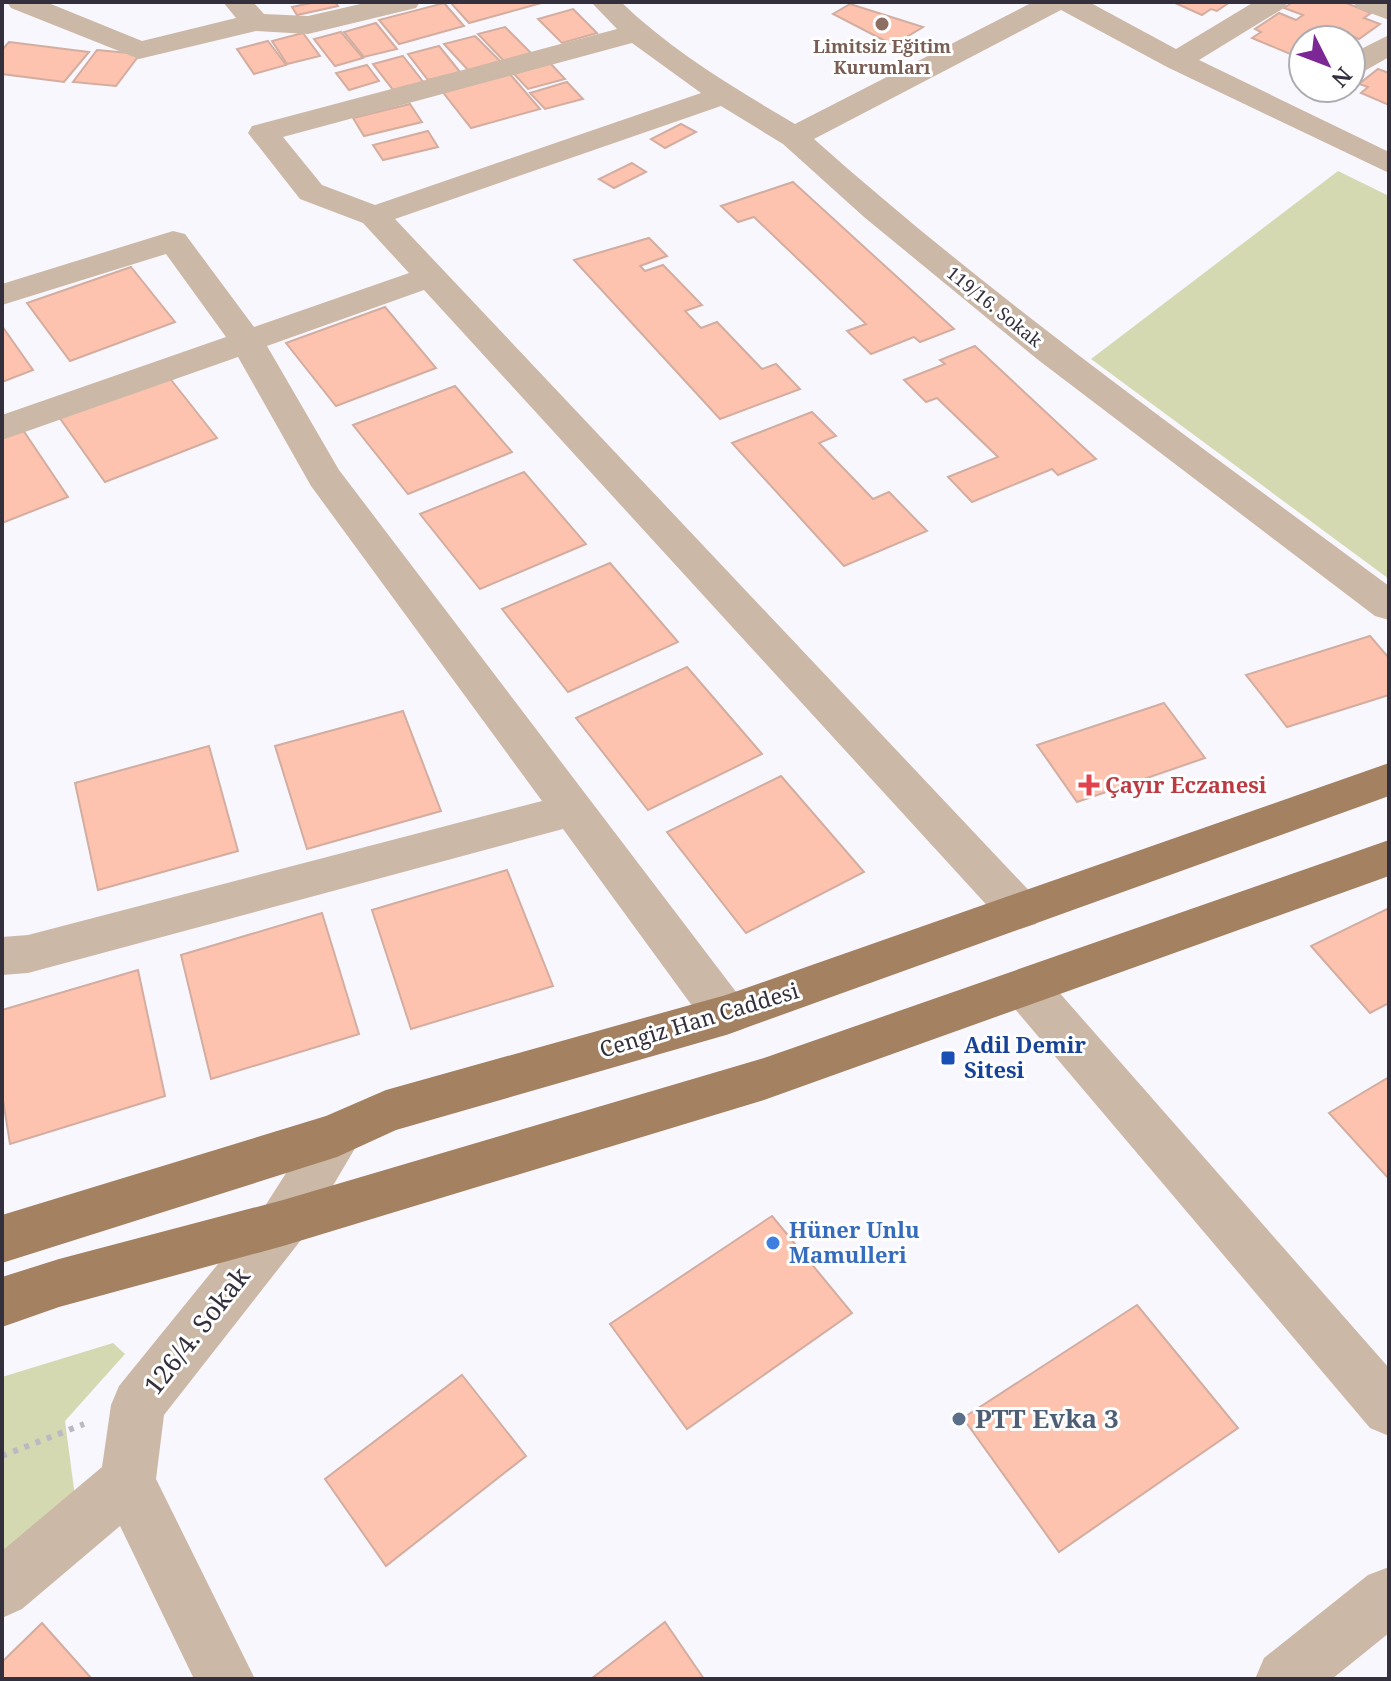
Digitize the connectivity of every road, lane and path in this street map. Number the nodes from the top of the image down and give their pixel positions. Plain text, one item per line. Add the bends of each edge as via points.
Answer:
1 (406, 2) edge
2 (605, 2) edge
3 (1055, 2) edge
4 (1068, 2) edge
5 (1274, 2) edge
6 (1367, 2) edge
7 (21, 11) edge
8 (1389, 11) edge
9 (246, 12) edge
10 (637, 33) junction
11 (1389, 44) edge
12 (1367, 57) edge
13 (1177, 61) junction
14 (724, 95) junction
15 (794, 137) junction
16 (1386, 160) edge
17 (374, 216) junction
18 (430, 277) junction
19 (2, 295) edge
20 (247, 342) junction
21 (2, 428) edge
22 (1389, 606) edge
23 (1389, 779) edge
24 (572, 810) junction
25 (1389, 858) edge
26 (1020, 911) junction
27 (2, 956) edge
28 (1026, 988) junction
29 (726, 1015) junction
30 (337, 1135) junction
31 (283, 1223) junction
32 (2, 1239) edge
33 (2, 1302) edge
34 (138, 1405) junction
35 (1389, 1409) edge
36 (2, 1456) edge
37 (128, 1482) junction
38 (2, 1589) edge
39 (1389, 1596) edge
40 (225, 1679) edge
41 (1285, 1679) edge

1 - 9 street via 308,25
2 - 10 street, 119/16. Sokak
3 - 15 street
4 - 13 street
5 - 13 street
6 - 8 street
7 - 9 street via 139,50
10 - 14 street, 119/16. Sokak
10 - 17 street via 263,133 311,192
11 - 12 street
13 - 16 street via 1293,103
14 - 15 street, 119/16. Sokak
14 - 17 street
15 - 22 street, 119/16. Sokak via 1049,351
17 - 18 street
18 - 20 street
18 - 26 street
19 - 20 street via 173,241
20 - 21 street
20 - 24 street via 324,477
23 - 26 main road, Cengiz Han Caddesi
24 - 27 street via 28,954
24 - 29 street
25 - 28 main road
26 - 29 main road, Cengiz Han Caddesi
28 - 31 main road via 764,1079
28 - 35 street
29 - 30 main road, Cengiz Han Caddesi via 386,1112
30 - 31 street, 126/4. Sokak
30 - 32 main road, Cengiz Han Caddesi
31 - 33 main road
31 - 34 street, 126/4. Sokak
34 - 36 path
34 - 37 street, 126/4. Sokak
37 - 38 street
37 - 40 street
39 - 41 street

